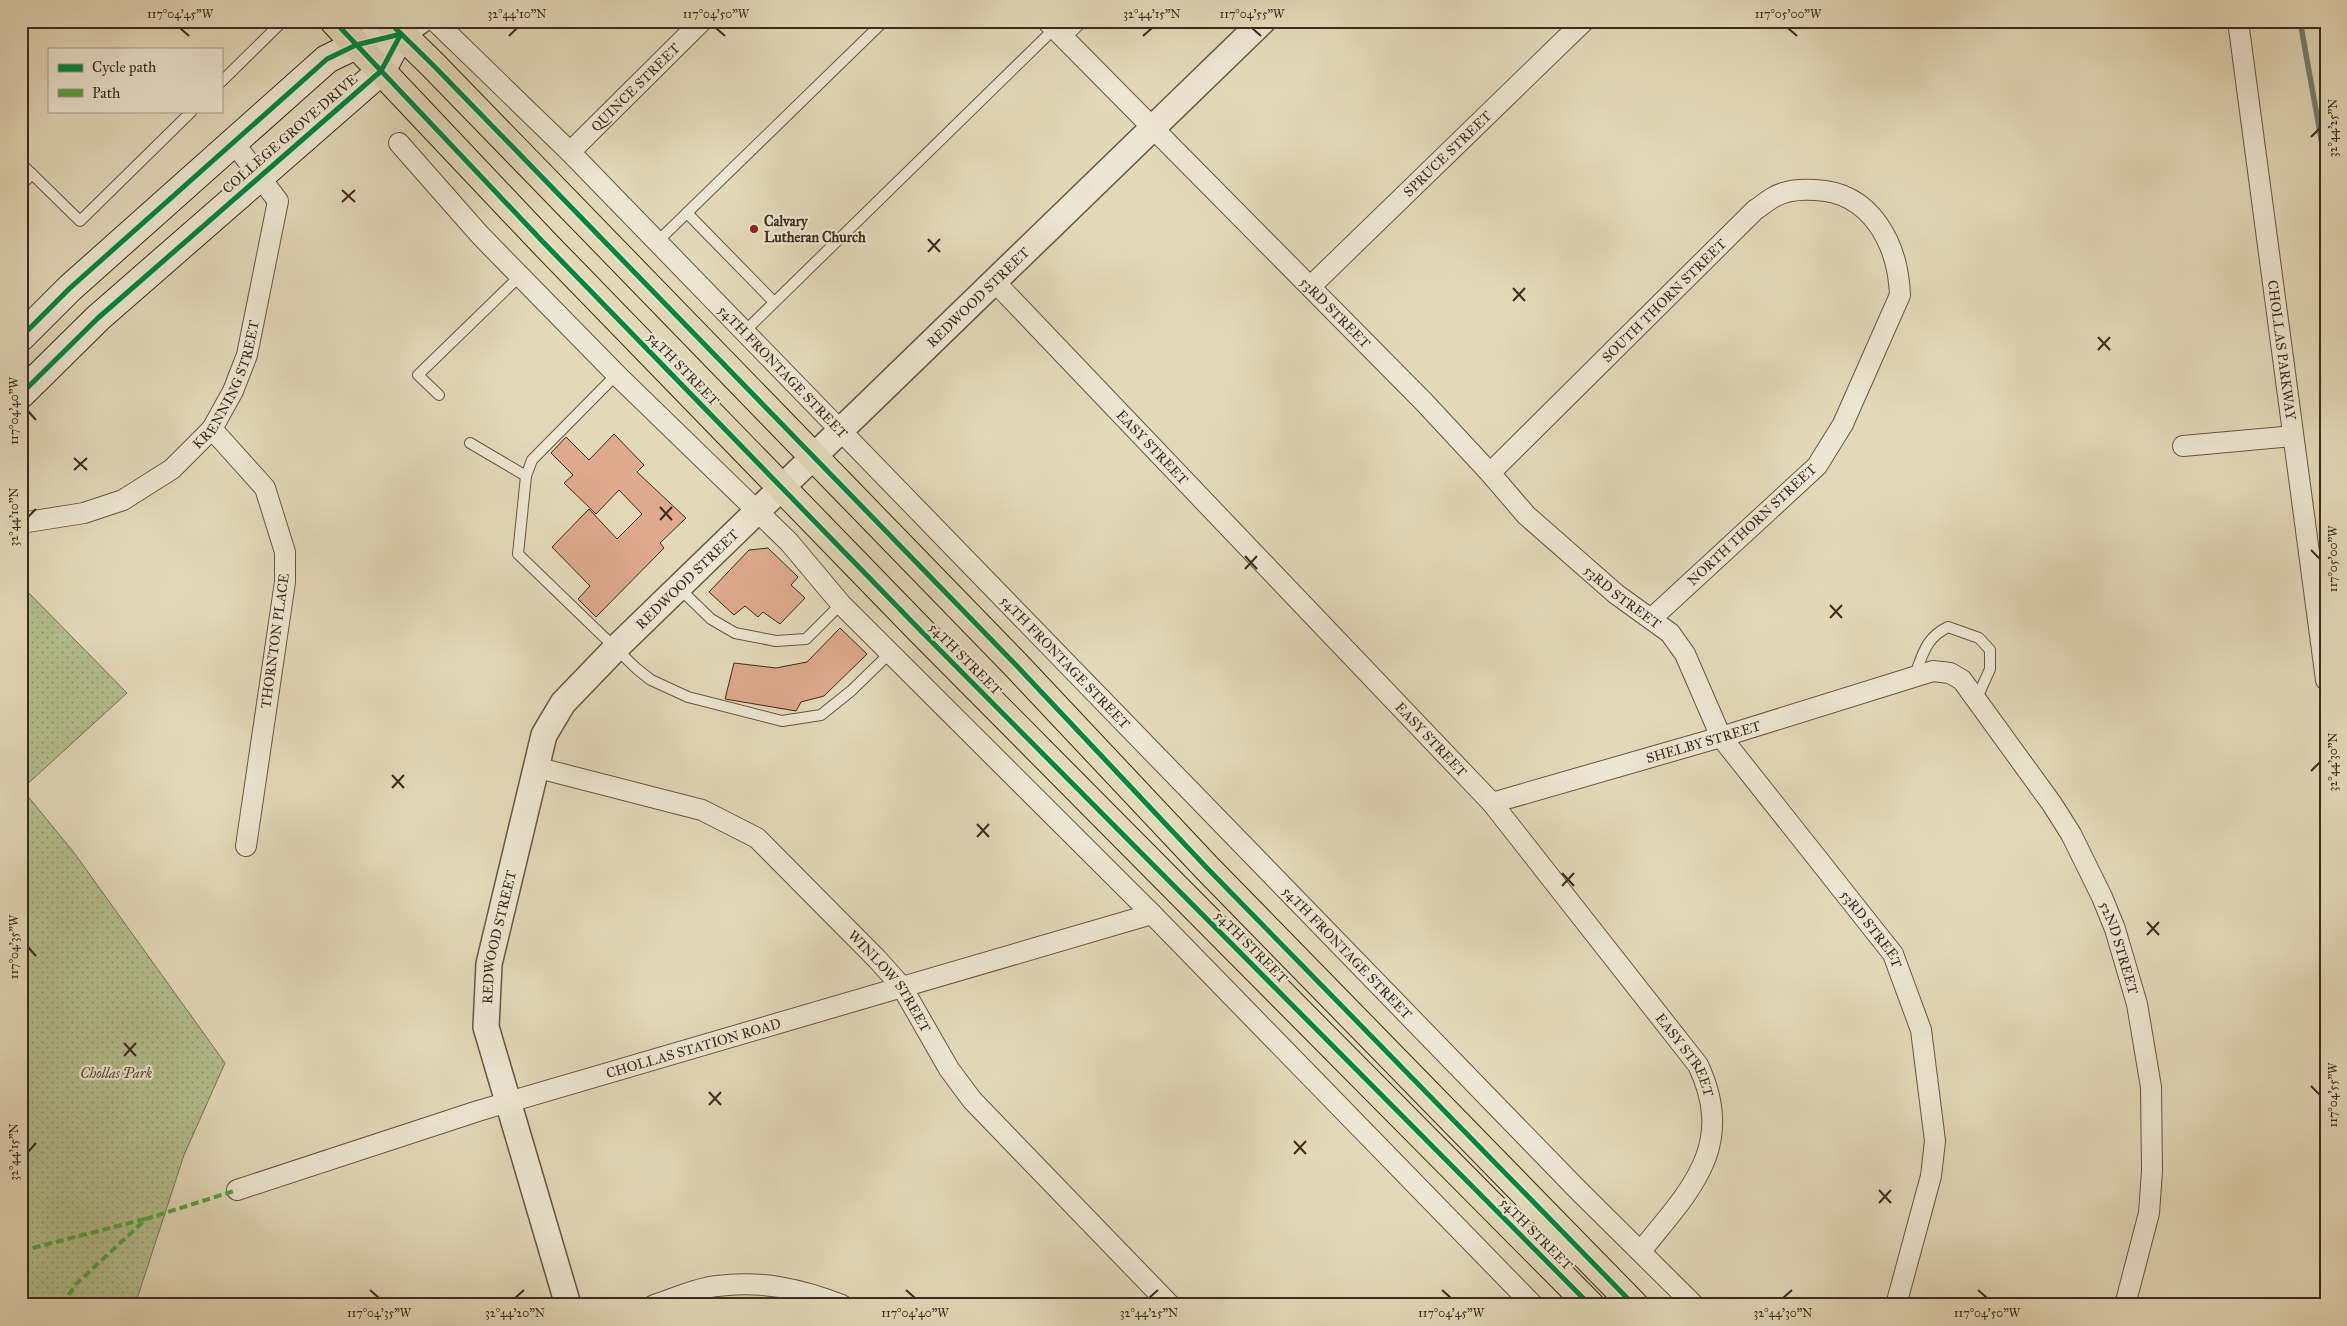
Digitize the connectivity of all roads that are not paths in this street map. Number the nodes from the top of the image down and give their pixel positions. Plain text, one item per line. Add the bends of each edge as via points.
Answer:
1 (284, 21) edge
2 (334, 21) edge
3 (435, 21) edge
4 (702, 21) edge
5 (884, 21) edge
6 (1083, 21) edge
7 (1263, 21) edge
8 (1584, 21) edge
9 (2238, 21) edge
10 (403, 26) edge
11 (1055, 30) edge
12 (356, 45) junction
13 (381, 71) junction
14 (222, 81) edge
15 (191, 112) edge
16 (1153, 129) junction
17 (234, 143) junction
18 (399, 143) dead end
19 (570, 152) junction
20 (21, 164) edge
21 (32, 174) junction
22 (259, 176) junction
23 (21, 185) edge
24 (1863, 206) joint
25 (687, 213) junction
26 (657, 242) junction
27 (520, 276) junction
28 (996, 282) junction
29 (1311, 286) junction
30 (774, 302) junction
31 (744, 332) junction
32 (21, 337) edge
33 (616, 375) junction
34 (21, 394) edge
35 (439, 395) dead end
36 (212, 429) junction
37 (841, 431) junction
38 (2293, 436) junction
39 (470, 443) dead end
40 (2183, 446) dead end
41 (814, 458) junction
42 (1490, 473) junction
43 (526, 476) junction
44 (783, 488) junction
45 (758, 512) junction
46 (21, 523) edge
47 (678, 587) junction
48 (841, 604) junction
49 (1652, 618) junction
50 (615, 649) junction
51 (890, 653) junction
52 (1914, 677) junction
53 (2326, 680) edge
54 (1977, 698) junction
55 (1720, 736) junction
56 (535, 767) junction
57 (1492, 803) junction
58 (246, 846) dead end
59 (1152, 914) junction
60 (902, 987) junction
61 (509, 1102) junction
62 (237, 1190) dead end
63 (1641, 1251) junction
64 (568, 1305) edge
65 (654, 1305) edge
66 (842, 1305) edge
67 (1170, 1305) edge
68 (1533, 1305) edge
69 (1590, 1305) edge
70 (1634, 1305) edge
71 (1694, 1305) edge
72 (1896, 1305) edge
73 (2126, 1305) edge

1 - 14 lane
2 - 12 main road, 54TH STREET
3 - 19 street, 54TH FRONTAGE STREET
4 - 19 street, QUINCE STREET
5 - 25 lane
6 - 11 lane
7 - 16 street, REDWOOD STREET
8 - 29 street, SPRUCE STREET
9 - 38 street, CHOLLAS PARKWAY
10 - 12 main road
10 - 13 main road, COLLEGE GROVE DRIVE
10 - 41 main road, 54TH STREET via 434,65
11 - 16 street, 53RD STREET
11 - 30 lane
12 - 13 main road, 54TH STREET
12 - 17 main road via 327,59
13 - 22 main road, COLLEGE GROVE DRIVE
13 - 44 main road, 54TH STREET
15 - 21 lane via 80,221
16 - 28 street, REDWOOD STREET
16 - 29 street, 53RD STREET
17 - 22 street, KRENNING STREET
17 - 32 main road via 70,288
18 - 27 street
19 - 26 street, 54TH FRONTAGE STREET
20 - 21 lane
21 - 23 lane
22 - 34 main road, COLLEGE GROVE DRIVE via 98,318
22 - 36 street, KRENNING STREET via 278,201 247,355 233,392
24 - 42 street, SOUTH THORN STREET via 1836,193 1806,190 1775,196 1755,210
24 - 49 street, NORTH THORN STREET via 1890,244 1899,275 1900,295 1843,424 1817,466
25 - 26 lane
25 - 30 lane
26 - 31 street, 54TH FRONTAGE STREET
27 - 33 street
27 - 35 lane via 418,375
28 - 37 street, REDWOOD STREET
28 - 57 street, EASY STREET
29 - 42 street, 53RD STREET
30 - 31 lane
31 - 37 street, 54TH FRONTAGE STREET
33 - 43 lane via 532,460
33 - 45 street
36 - 46 street, KRENNING STREET via 172,468 123,500 84,513
36 - 58 street, THORNTON PLACE via 265,488 285,552 285,582
37 - 41 street, REDWOOD STREET
37 - 63 street, 54TH FRONTAGE STREET via 1564,1176
38 - 40 street
38 - 53 street, CHOLLAS PARKWAY
39 - 43 lane
41 - 44 street, REDWOOD STREET
41 - 70 main road, 54TH STREET via 1214,875
42 - 49 street, 53RD STREET via 1526,515 1616,594
43 - 50 lane via 518,554
44 - 45 street, REDWOOD STREET
44 - 69 main road, 54TH STREET
45 - 47 street, REDWOOD STREET
45 - 48 street via 789,542
47 - 48 lane via 711,619 735,633 776,641 806,639
47 - 50 street, REDWOOD STREET
48 - 51 street
49 - 55 street, 53RD STREET via 1670,633 1685,654
50 - 51 lane via 651,680 688,697 782,721 821,715
50 - 56 street, REDWOOD STREET via 562,703 544,735
51 - 59 street
52 - 54 street, 52ND STREET via 1933,671 1950,673 1962,680
52 - 54 lane via 1928,641 1948,627 1978,638 1990,650 1990,669
52 - 55 street, SHELBY STREET
54 - 73 street, 52ND STREET via 2052,804 2083,857 2115,929 2137,1004 2151,1087 2152,1171 2149,1213
55 - 57 street, SHELBY STREET
55 - 72 street, 53RD STREET via 1893,954 1921,1030 1935,1141 1932,1176
56 - 60 street, WINLOW STREET via 702,810 757,838
56 - 61 street, REDWOOD STREET via 489,964 486,1027
57 - 63 street, EASY STREET via 1689,1052 1704,1079 1712,1110 1710,1144 1705,1162 1686,1194
59 - 60 street, CHOLLAS STATION ROAD
59 - 68 street
60 - 61 street, CHOLLAS STATION ROAD
60 - 67 street, WINLOW STREET via 949,1069 972,1100
61 - 62 street, CHOLLAS STATION ROAD
61 - 64 street, REDWOOD STREET
63 - 71 street, 54TH FRONTAGE STREET
65 - 66 street via 715,1286 763,1283 815,1294

